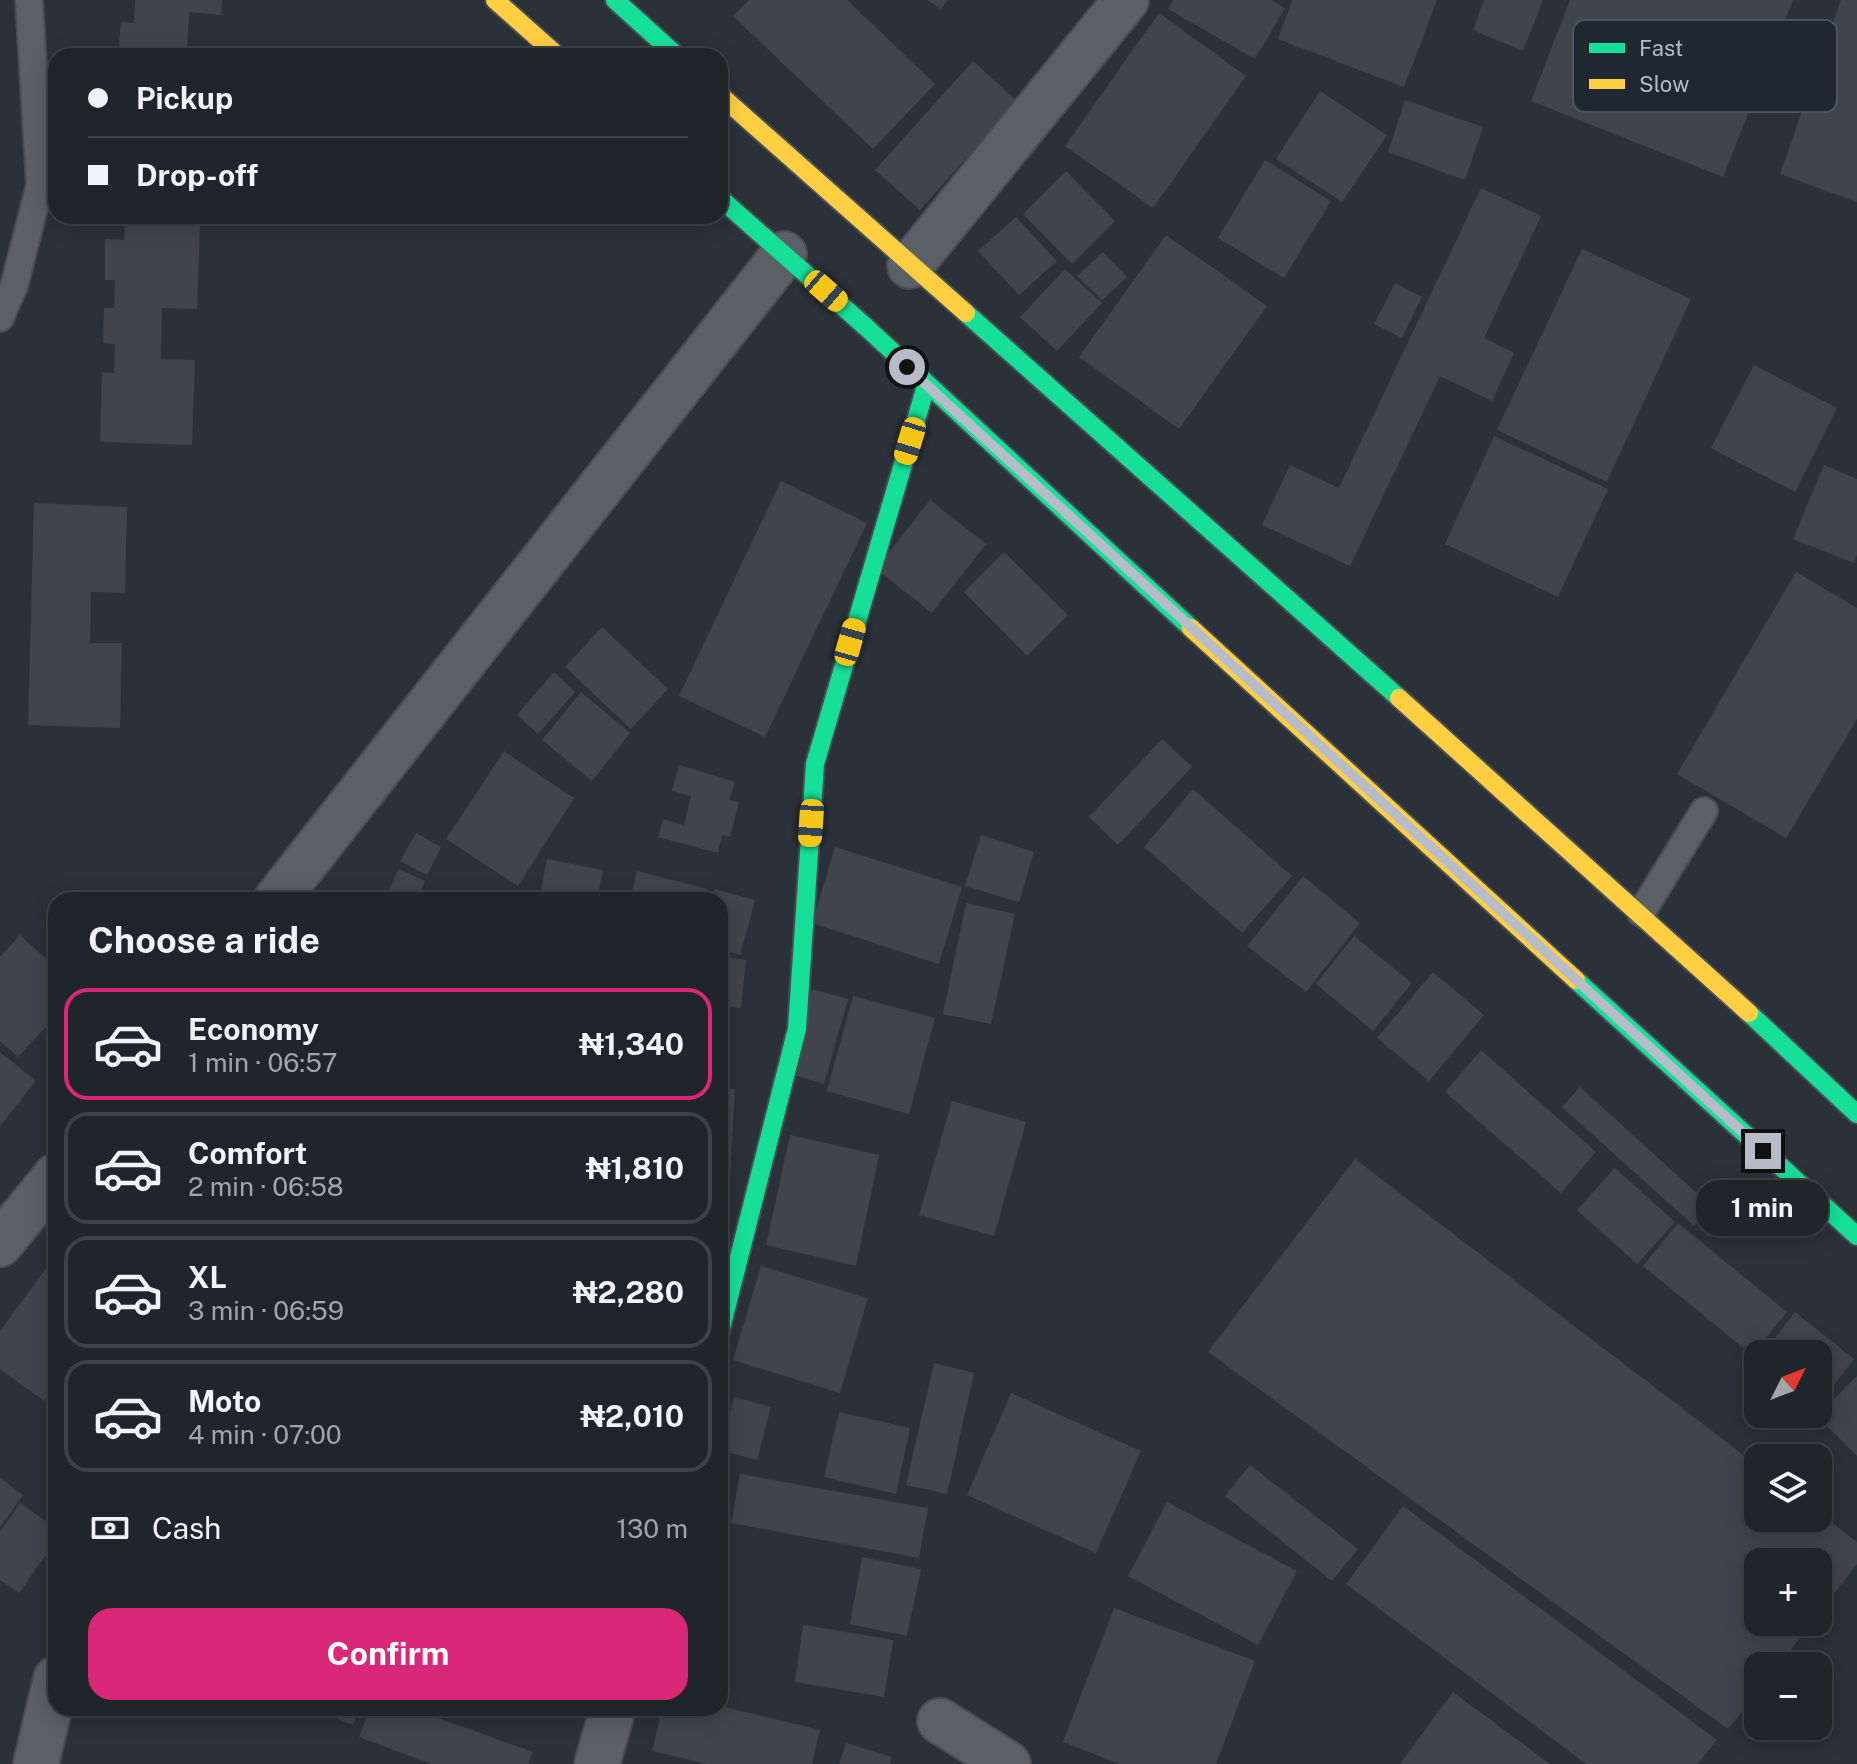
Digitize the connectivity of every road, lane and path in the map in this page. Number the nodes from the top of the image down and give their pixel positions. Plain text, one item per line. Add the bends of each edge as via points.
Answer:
1 (29, 0) edge
2 (495, 0) edge
3 (615, 0) edge
4 (1126, 0) edge
5 (549, 48) edge
6 (668, 48) edge
7 (728, 102) edge
8 (728, 205) edge
9 (784, 254) junction
10 (910, 266) junction
11 (0, 318) edge
12 (926, 386) junction
13 (1704, 811) dead end
14 (282, 892) edge
15 (1641, 913) junction
16 (1857, 1114) edge
17 (48, 1186) edge
18 (1857, 1236) edge
19 (0, 1244) edge
20 (728, 1301) edge
21 (48, 1713) edge
22 (611, 1716) edge
23 (940, 1721) dead end
24 (36, 1764) edge
25 (597, 1764) edge
26 (1008, 1764) edge

1 - 11 lane via 40,185 14,286
2 - 5 main road
3 - 6 main road
4 - 10 street
7 - 10 main road
8 - 9 main road
9 - 12 main road
9 - 14 street
10 - 15 main road
12 - 18 main road
12 - 20 main road via 815,764 797,1029
13 - 15 lane
15 - 16 main road
17 - 19 street
21 - 24 street
22 - 25 street
23 - 26 street

